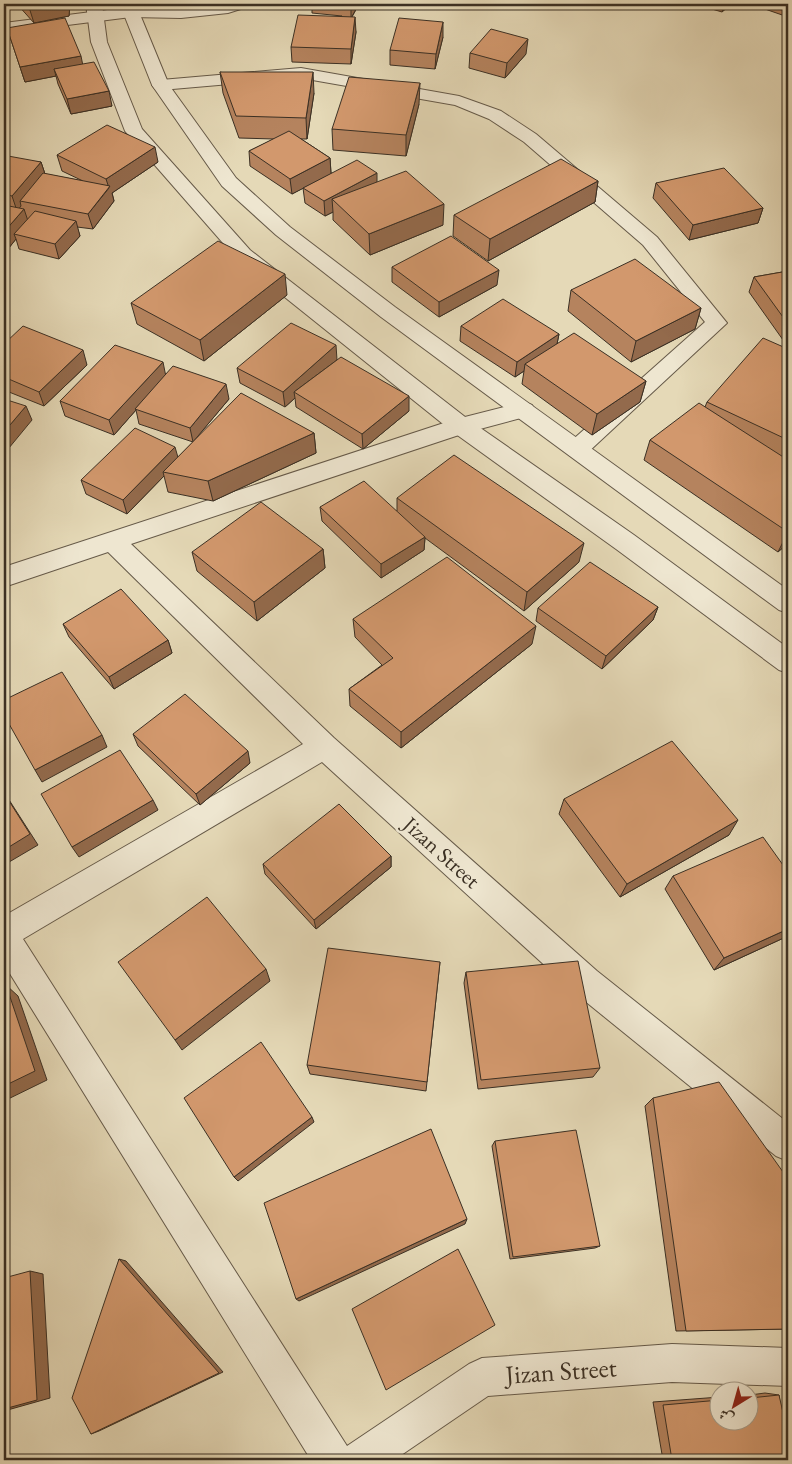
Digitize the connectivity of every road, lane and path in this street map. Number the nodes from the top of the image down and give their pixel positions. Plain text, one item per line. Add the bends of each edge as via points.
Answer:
1 (241, 4) edge
2 (131, 8) edge
3 (95, 10) edge
4 (4, 28) edge
5 (161, 84) junction
6 (524, 410) junction
7 (462, 426) junction
8 (577, 449) junction
9 (113, 542) junction
10 (4, 577) edge
11 (788, 603) edge
12 (788, 662) edge
13 (324, 746) junction
14 (4, 935) edge
15 (788, 1144) edge
16 (788, 1367) edge
17 (333, 1460) edge
18 (360, 1460) edge

1 - 2 street via 181,14
2 - 3 street
2 - 5 street
3 - 4 street
3 - 7 street via 99,42 134,131 244,254
5 - 6 street via 229,182 283,231
5 - 8 street via 301,73 459,101 495,115 530,138 650,241 717,323
6 - 7 street
6 - 8 street
7 - 9 street
7 - 12 street
8 - 11 street
9 - 10 street
9 - 13 street, Jizan Street
13 - 14 street
13 - 15 street, Jizan Street via 586,982
14 - 17 street
16 - 18 street, Jizan Street via 672,1363 482,1377

